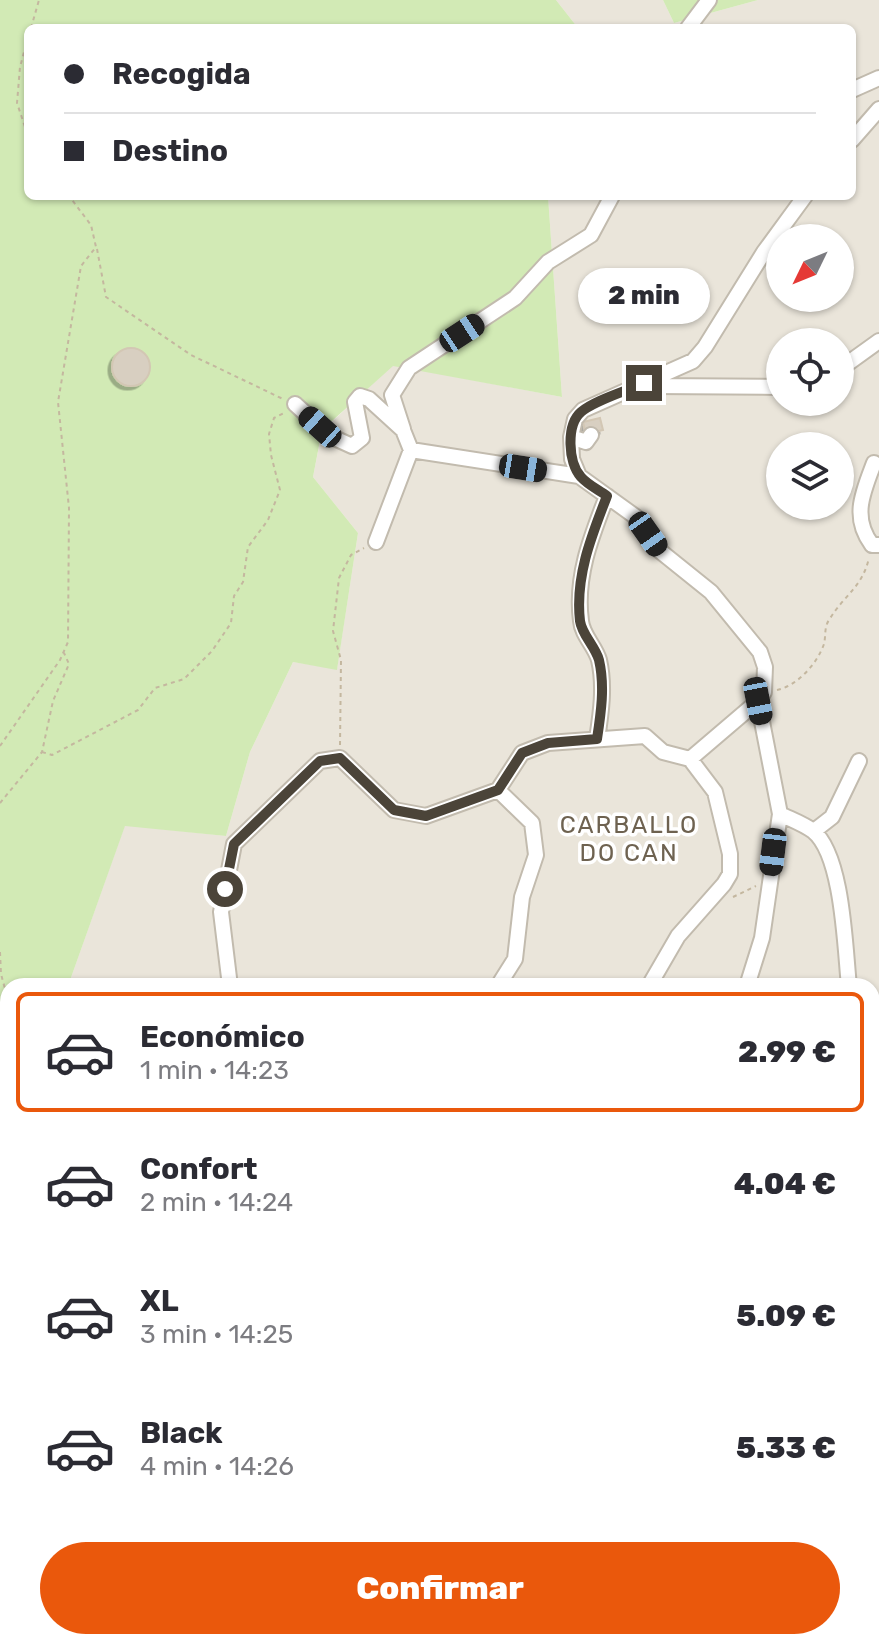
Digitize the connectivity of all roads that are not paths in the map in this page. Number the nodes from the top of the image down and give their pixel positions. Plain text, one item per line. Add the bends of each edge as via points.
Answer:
1 (709, 0) edge
2 (691, 24) edge
3 (879, 78) edge
4 (858, 87) edge
5 (879, 109) edge
6 (879, 127) edge
7 (856, 135) edge
8 (856, 136) edge
9 (610, 200) edge
10 (802, 200) edge
11 (879, 341) edge
12 (854, 359) edge
13 (644, 383) junction
14 (766, 387) edge
15 (294, 410) road end
16 (403, 430) junction
17 (591, 435) dead end
18 (571, 437) junction
19 (411, 450) junction
20 (874, 463) dead end
21 (579, 476) junction
22 (607, 496) junction
23 (376, 542) road end
24 (875, 545) edge
25 (761, 697) junction
26 (597, 739) junction
27 (690, 759) junction
28 (859, 761) dead end
29 (498, 790) junction
30 (780, 814) junction
31 (814, 831) junction
32 (229, 978) edge
33 (503, 978) edge
34 (654, 978) edge
35 (750, 978) edge
36 (848, 978) edge

1 - 2 street
3 - 4 street
5 - 7 street
6 - 8 street
9 - 16 street via 591,235 548,262 515,298 409,368 392,395
10 - 13 street via 693,361
11 - 12 street
13 - 14 street
13 - 18 street via 583,410
15 - 16 street via 352,446 362,438 355,402 360,396
16 - 19 street
17 - 18 street via 586,442
18 - 21 street
19 - 21 street
19 - 23 street
20 - 24 street via 859,503 865,536
21 - 22 street
22 - 25 street via 636,517 660,551 711,592 760,652 765,667
22 - 26 street via 579,583 581,625 598,658 603,703
25 - 27 street
25 - 30 street
26 - 27 street via 645,736 663,752
26 - 29 street via 548,743 522,753
27 - 34 street via 715,792 730,874 678,936
28 - 31 street via 832,817
29 - 32 street via 426,816 394,810 340,758 320,761 234,844 221,912
29 - 33 street via 532,823 536,855 522,897 515,959
30 - 31 street
30 - 35 street via 762,938
31 - 36 street via 830,860 840,896

